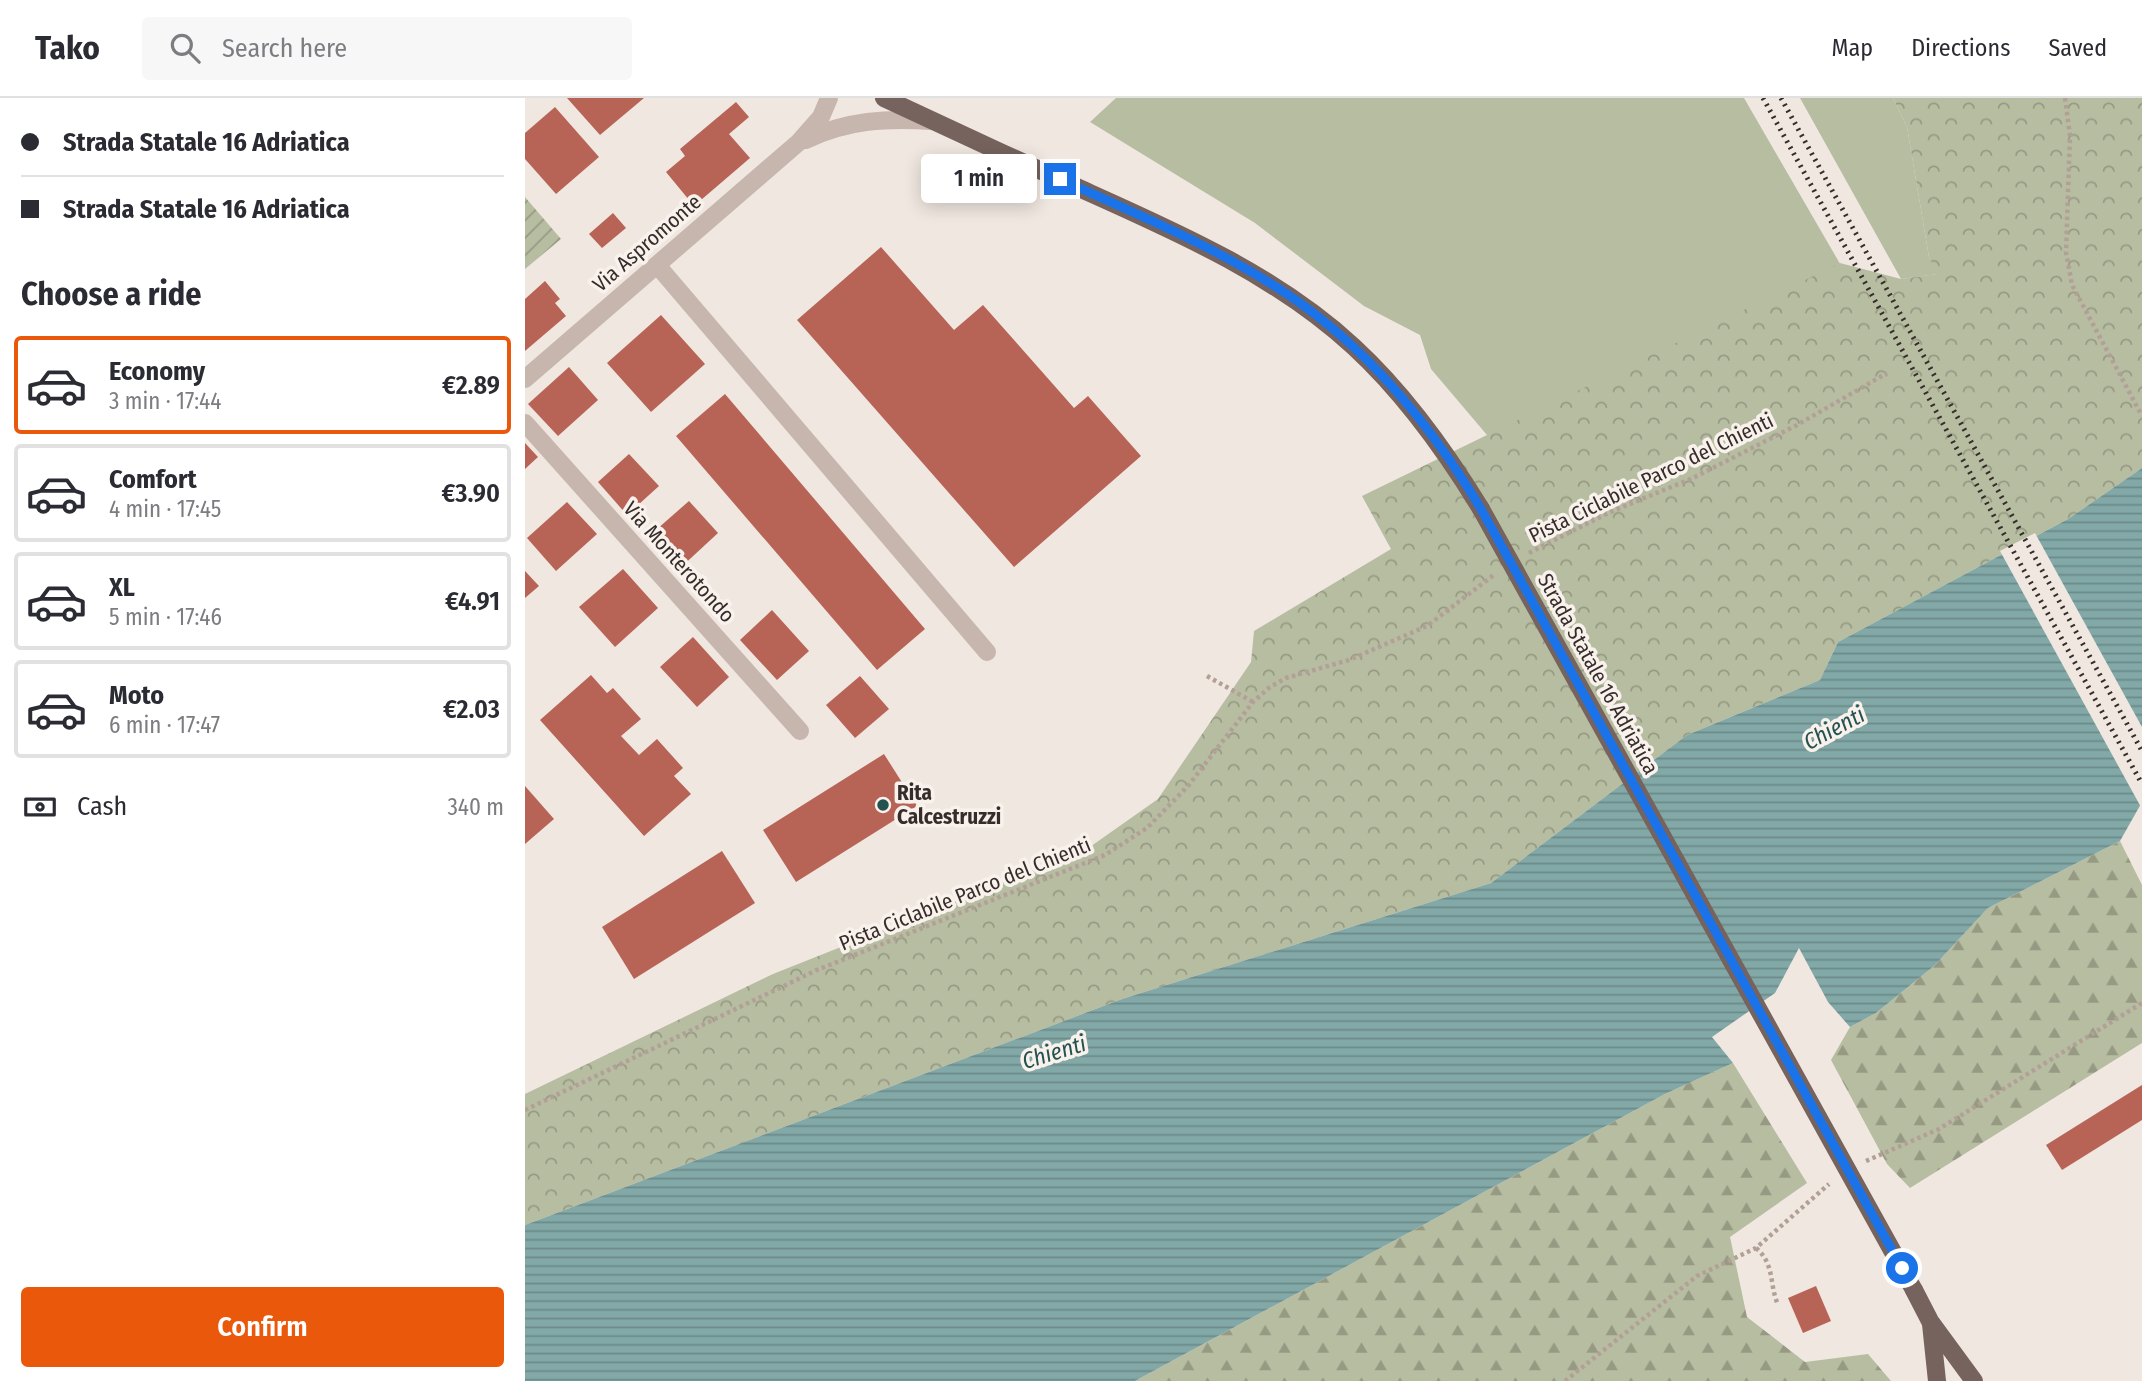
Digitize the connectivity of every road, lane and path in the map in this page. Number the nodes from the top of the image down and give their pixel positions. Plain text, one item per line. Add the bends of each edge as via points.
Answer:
1 (829, 98) edge
2 (884, 98) edge
3 (903, 98) edge
4 (2065, 98) edge
5 (933, 121) junction
6 (799, 142) junction
7 (1010, 157) junction
8 (657, 265) junction
9 (1887, 373) dead end
10 (525, 379) edge
11 (2142, 416) edge
12 (525, 423) edge
13 (1525, 555) dead end
14 (1506, 567) dead end
15 (987, 652) dead end
16 (1207, 676) dead end
17 (1253, 702) junction
18 (800, 731) dead end
19 (2142, 1003) edge
20 (525, 1110) edge
21 (1861, 1164) dead end
22 (1839, 1178) dead end
23 (1756, 1248) junction
24 (1778, 1304) dead end
25 (1930, 1321) junction
26 (1565, 1381) edge
27 (1937, 1381) edge
28 (1974, 1381) edge

1 - 6 street, Via Aspromonte via 821,117
2 - 5 main road, Strada Statale 16 Adriatica
3 - 7 main road, Strada Statale 16 Adriatica via 963,127
4 - 11 path via 2070,136 2066,253 2072,285
5 - 6 street, Via Aspromonte via 852,123
5 - 7 main road, Strada Statale 16 Adriatica
6 - 8 street, Via Aspromonte
7 - 25 main road, Strada Statale 16 Adriatica, bridge via 1255,274 1319,317 1411,407 1481,509
8 - 10 street, Via Aspromonte
8 - 15 street
9 - 13 path, Pista Ciclabile Parco del Chienti via 1693,478 1608,513
12 - 18 street, Via Monterotondo
14 - 17 path, Pista Ciclabile Parco del Chienti via 1476,585 1427,626 1349,660 1286,678
16 - 17 path
17 - 20 path, Pista Ciclabile Parco del Chienti via 1188,786 1147,828 1105,855 817,970
19 - 21 path via 1939,1129
22 - 23 path
23 - 24 path via 1772,1269
23 - 26 path via 1697,1276
25 - 27 main road
25 - 28 main road, Strada Statale 16 Adriatica

